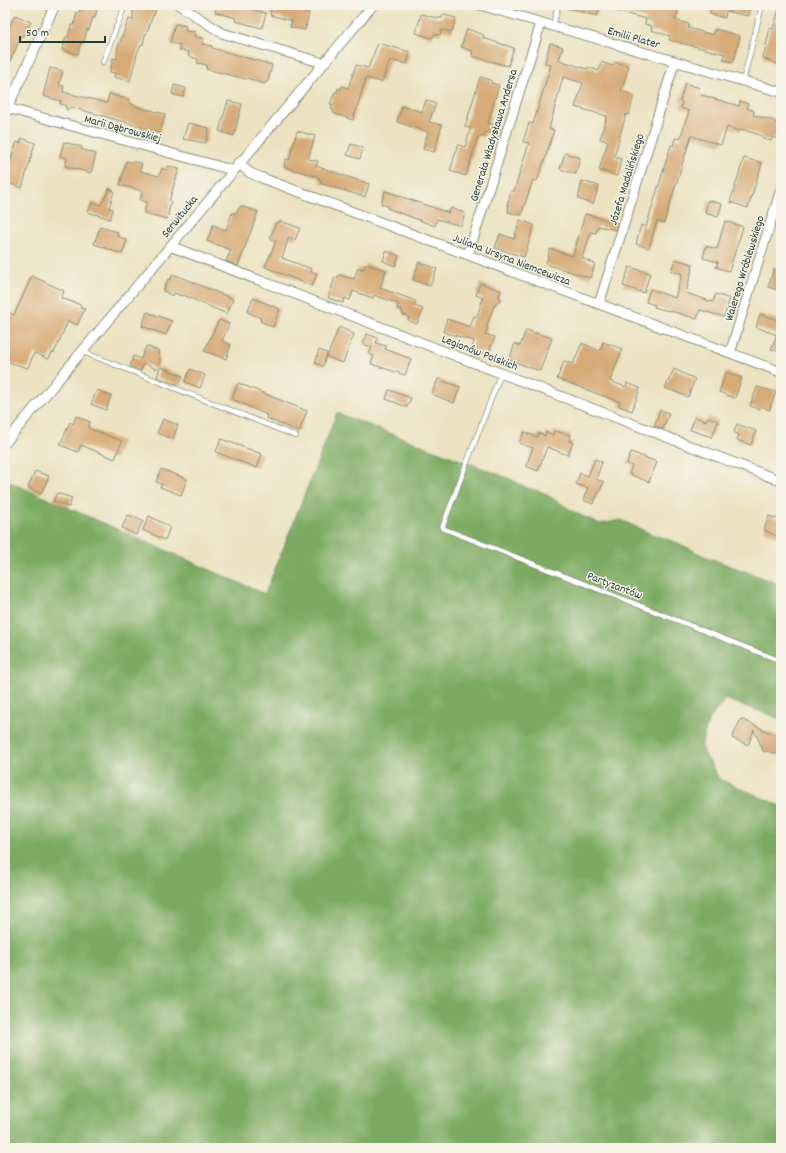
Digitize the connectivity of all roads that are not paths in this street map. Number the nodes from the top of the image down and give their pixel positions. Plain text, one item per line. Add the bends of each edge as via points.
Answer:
1 (55, 5) edge
2 (125, 5) edge
3 (179, 5) edge
4 (372, 5) edge
5 (480, 5) edge
6 (558, 5) edge
7 (762, 5) edge
8 (541, 23) junction
9 (553, 26) junction
10 (675, 61) junction
11 (103, 62) dead end
12 (323, 63) junction
13 (742, 81) junction
14 (781, 92) edge
15 (6, 110) edge
16 (235, 167) junction
17 (781, 189) edge
18 (170, 246) junction
19 (468, 255) junction
20 (599, 304) junction
21 (83, 352) junction
22 (730, 353) junction
23 (781, 372) edge
24 (501, 373) junction
25 (296, 436) dead end
26 (5, 443) edge
27 (781, 481) edge
28 (781, 661) edge

1 - 15 street
2 - 11 lane
3 - 12 street via 222,33
4 - 12 street, Serwitucka
5 - 8 street, Emilii Plater
6 - 9 lane
7 - 13 lane
8 - 9 street, Emilii Plater
8 - 19 street, Generała Władysława Andersa
9 - 10 street, Emilii Plater
10 - 13 street, Emilii Plater
10 - 20 street, Józefa Madalińskiego
12 - 16 street, Serwitucka
13 - 14 street, Emilii Plater
15 - 16 street, Marii Dąbrowskiej
16 - 18 street, Serwitucka
16 - 19 street, Juliana Ursyna Niemcewicza
17 - 22 street, Walerego Wróblewskiego
18 - 21 street, Serwitucka
18 - 24 street, Legionów Polskich
19 - 20 street, Juliana Ursyna Niemcewicza
20 - 22 street, Juliana Ursyna Niemcewicza
21 - 25 lane
21 - 26 street, Serwitucka
22 - 23 street, Juliana Ursyna Niemcewicza
24 - 27 street, Legionów Polskich
24 - 28 lane, Partyzantów via 442,528

